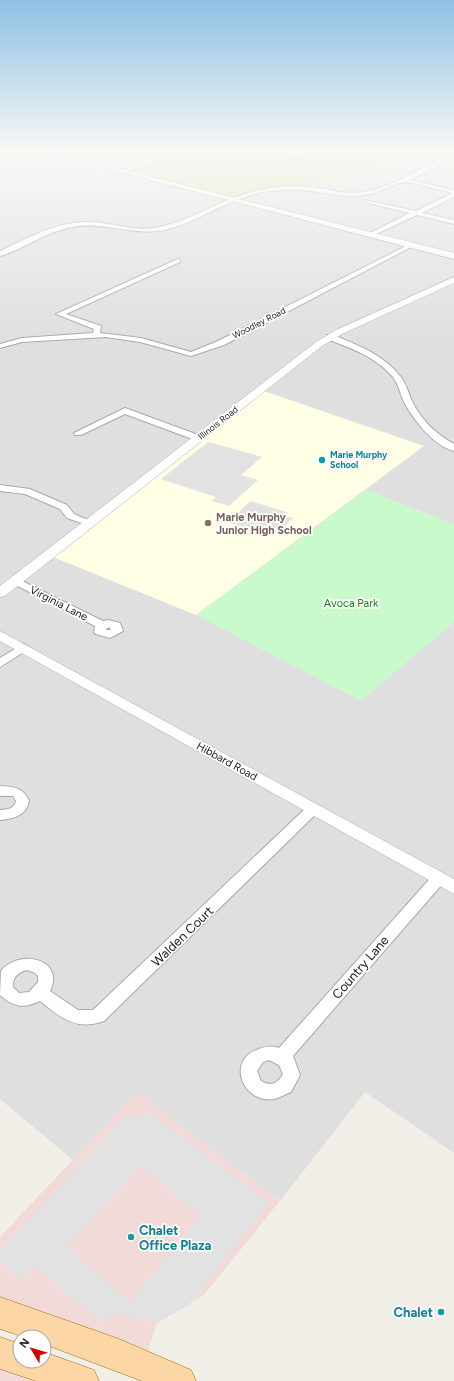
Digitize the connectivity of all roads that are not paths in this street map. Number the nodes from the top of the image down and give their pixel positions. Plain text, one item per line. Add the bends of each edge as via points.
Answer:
1 (193, 215) edge
2 (294, 215) edge
3 (411, 215) edge
4 (426, 215) edge
5 (454, 222) edge
6 (370, 235) junction
7 (412, 245) junction
8 (0, 254) edge
9 (454, 256) edge
10 (178, 261) dead end
11 (454, 280) edge
12 (96, 335) junction
13 (330, 337) junction
14 (0, 346) edge
15 (78, 433) dead end
16 (198, 438) junction
17 (452, 445) edge
18 (0, 488) edge
19 (90, 523) junction
20 (16, 581) junction
21 (0, 593) edge
22 (102, 625) dead end
23 (0, 635) edge
24 (23, 648) junction
25 (0, 663) edge
26 (0, 792) edge
27 (314, 809) junction
28 (0, 816) edge
29 (439, 878) junction
30 (454, 887) edge
31 (41, 993) dead end
32 (282, 1057) dead end
33 (0, 1313) edge
34 (0, 1353) edge
35 (12, 1357) edge
36 (48, 1369) edge
37 (83, 1381) edge
38 (180, 1381) edge

1 - 8 street via 154,230 92,224 57,227
2 - 6 street
3 - 6 street
4 - 5 street
6 - 7 street
7 - 9 street
7 - 12 street, Woodley Road via 233,337 195,353 181,352 134,338
10 - 12 street via 60,314 98,328
11 - 13 street, Illinois Road
12 - 14 street, Woodley Road via 42,338
13 - 16 street, Illinois Road
13 - 17 street via 368,353 388,366 401,382 414,414 428,429
15 - 16 street via 125,410
16 - 19 street, Illinois Road
18 - 19 street via 27,491 64,507 70,516
19 - 20 street, Illinois Road
20 - 21 street, Illinois Road
20 - 22 street, Virginia Lane
23 - 24 street, Hibbard Road
24 - 25 street
24 - 27 street, Hibbard Road
26 - 28 street via 16,792 23,798 23,802 13,814
27 - 29 street, Hibbard Road
27 - 31 street, Walden Court via 101,1013 89,1019 81,1019
29 - 30 street, Hibbard Road
29 - 32 street, Country Lane
33 - 38 main road
34 - 35 main road
36 - 37 main road

